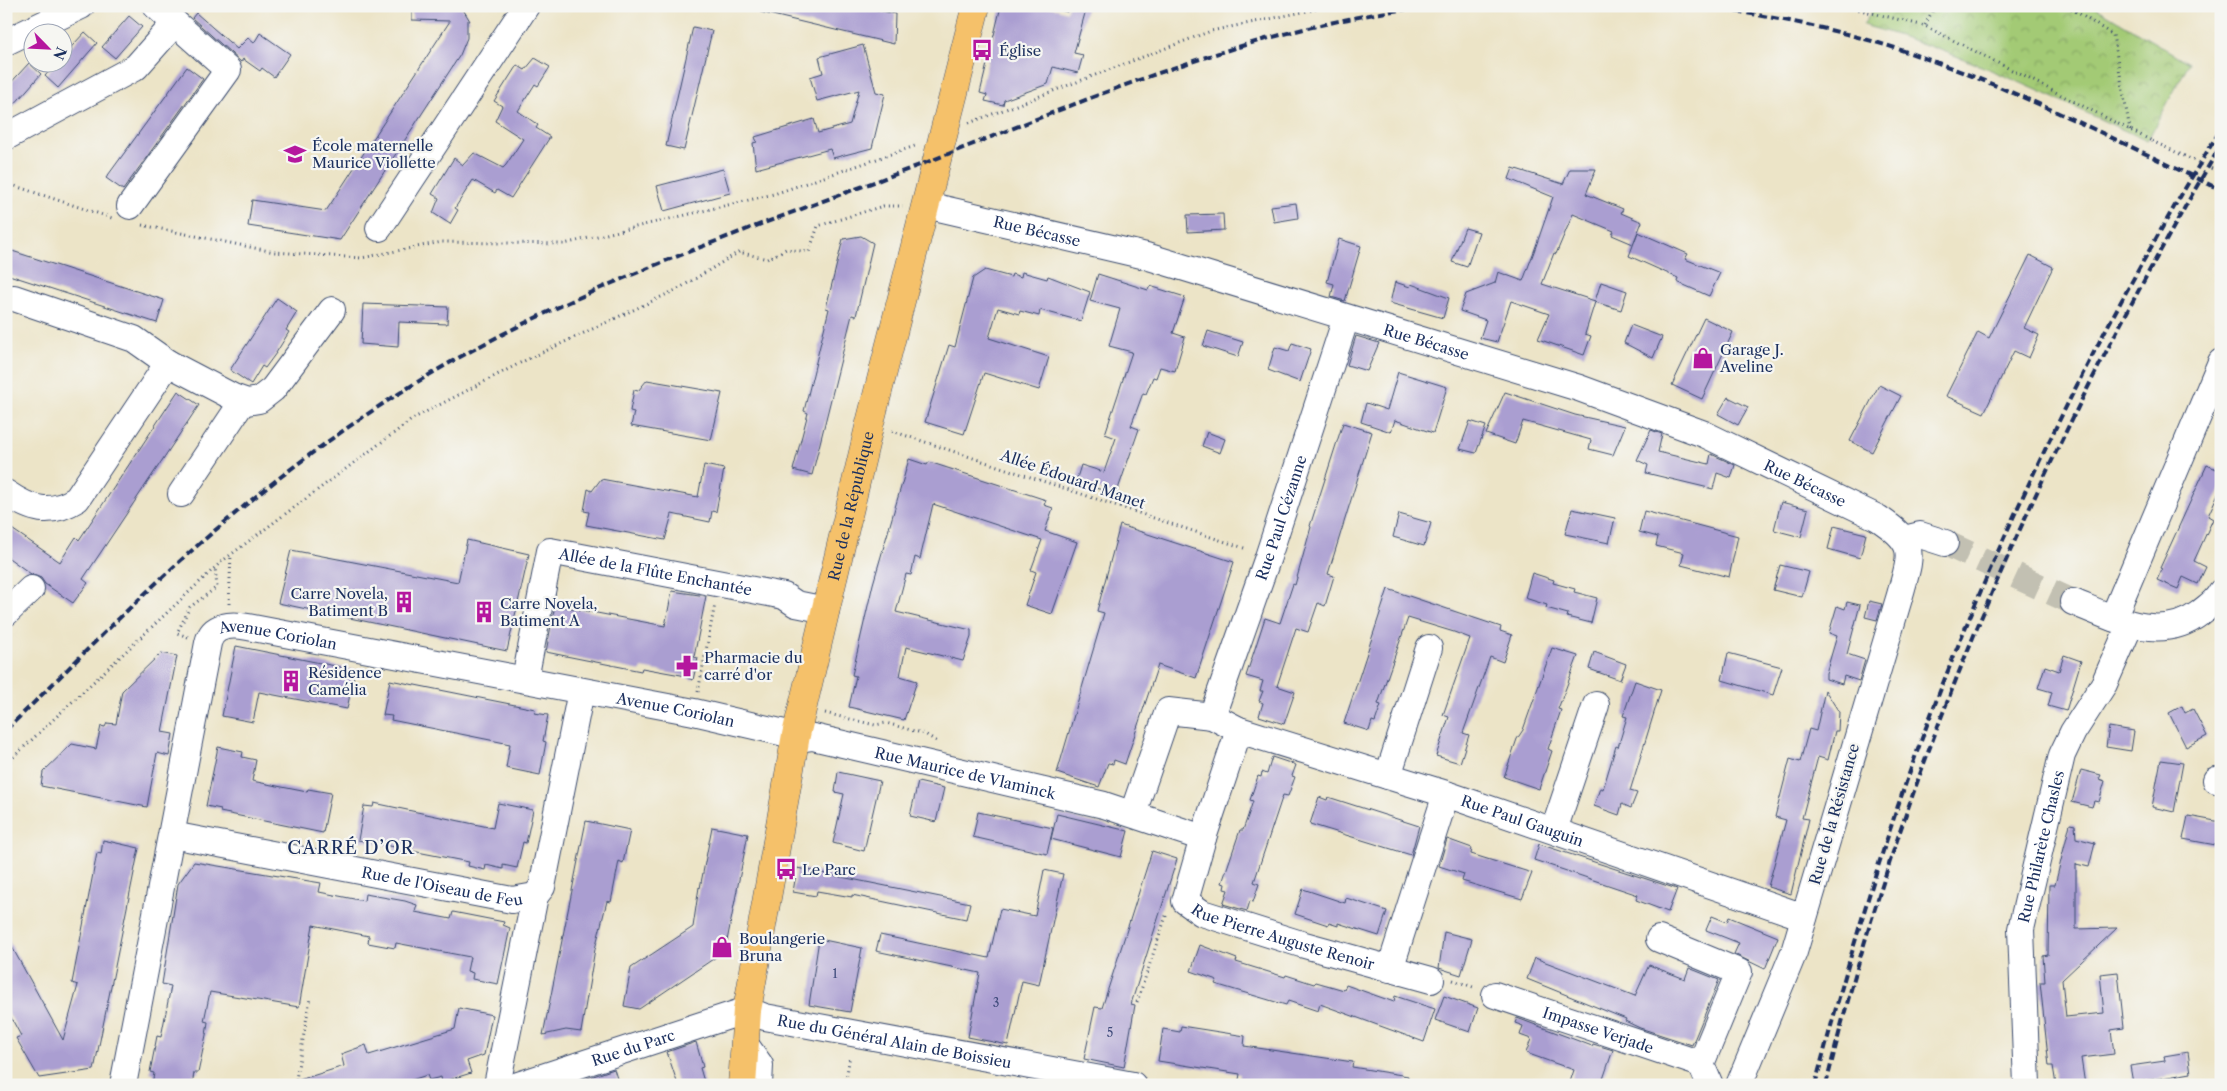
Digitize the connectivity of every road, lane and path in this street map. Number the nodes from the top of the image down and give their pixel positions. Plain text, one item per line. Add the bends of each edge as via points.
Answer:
1 (81, 6) edge
2 (526, 6) edge
3 (976, 6) edge
4 (1332, 6) edge
5 (1844, 6) edge
6 (1935, 6) edge
7 (2067, 6) edge
8 (166, 15) edge
9 (1925, 26) junction
10 (6, 42) edge
11 (2130, 130) junction
12 (6, 137) edge
13 (941, 137) junction
14 (2221, 173) edge
15 (6, 183) edge
16 (926, 205) junction
17 (126, 216) junction
18 (379, 228) dead end
19 (9, 302) edge
20 (332, 310) dead end
21 (1346, 318) junction
22 (168, 362) junction
23 (2221, 362) edge
24 (244, 401) junction
25 (870, 423) junction
26 (6, 493) edge
27 (181, 494) dead end
28 (1904, 539) junction
29 (1945, 543) tunnel mouth
30 (232, 554) junction
31 (1268, 557) junction
32 (215, 568) junction
33 (719, 583) junction
34 (31, 589) dead end
35 (2221, 592) edge
36 (228, 594) dead end
37 (2073, 602) tunnel mouth
38 (826, 610) junction
39 (6, 613) edge
40 (2121, 621) junction
41 (208, 643) junction
42 (1429, 648) dead end
43 (525, 679) junction
44 (581, 691) junction
45 (1596, 705) dead end
46 (803, 708) junction
47 (694, 712) junction
48 (1212, 716) junction
49 (1239, 730) junction
50 (796, 736) junction
51 (6, 764) edge
52 (948, 768) junction
53 (1388, 776) junction
54 (1446, 794) junction
55 (1141, 817) junction
56 (1554, 830) junction
57 (172, 835) junction
58 (1203, 838) junction
59 (535, 896) junction
60 (1185, 901) junction
61 (1804, 918) junction
62 (1659, 939) dead end
63 (1390, 969) junction
64 (1431, 980) joint
65 (1495, 995) joint
66 (310, 999) dead end
67 (1137, 1002) dead end
68 (747, 1010) junction
69 (854, 1033) junction
70 (745, 1044) junction
71 (1706, 1075) edge
72 (123, 1085) edge
73 (295, 1085) edge
74 (497, 1085) edge
75 (518, 1085) edge
76 (742, 1085) edge
77 (760, 1085) edge
78 (844, 1085) edge
79 (1133, 1085) edge
80 (1739, 1085) edge
81 (2027, 1085) edge

1 - 10 street
2 - 18 street
3 - 13 main road, Rue de la République
4 - 13 path via 1211,31 957,128
5 - 9 path
6 - 9 path
7 - 11 path via 2113,35
8 - 12 street via 136,67
8 - 17 street via 228,70
9 - 11 path
11 - 14 path, bridge
13 - 16 main road, Rue de la République
13 - 17 path via 774,194 564,244 442,242 361,258 274,252
15 - 17 path
16 - 21 street, Rue Bécasse via 1146,256
16 - 25 main road, Rue de la République
16 - 30 path via 883,206 818,226 809,252 786,249 767,259 739,252 678,289 524,360 414,418
19 - 22 street via 134,339
20 - 24 street via 273,389 259,400
21 - 28 street, Rue Bécasse via 1579,388 1704,434 1878,518
21 - 31 street, Rue Paul Cézanne
22 - 24 street
22 - 26 street via 77,499 62,508 38,509 22,504
23 - 40 street, Rue Philarète Chasles
24 - 27 street
25 - 31 path, Allée Édouard Manet
25 - 38 main road, Rue de la République
28 - 29 street via 1920,535
28 - 61 street, Rue de la Résistance via 1909,553 1906,570
30 - 32 path
30 - 36 path
31 - 48 street, Rue Paul Cézanne
32 - 41 path via 217,587 190,607 177,633
32 - 51 path
33 - 38 street, Allée de la Flûte Enchantée via 784,596 796,604
33 - 43 street, Allée de la Flûte Enchantée via 550,551
33 - 47 path
34 - 39 street
35 - 40 street via 2193,618 2160,629
37 - 40 street
38 - 46 main road, Rue de la République
40 - 81 street, Rue Philarète Chasles via 2104,684 2062,755 2021,929
41 - 43 street, Avenue Coriolan via 213,633 224,626 240,625
41 - 57 street, Avenue Coriolan
42 - 53 street
43 - 44 street, Avenue Coriolan
44 - 47 street, Avenue Coriolan
44 - 59 street, Rue de l'Oiseau de Feu via 542,887
45 - 56 street
46 - 50 main road, Rue de la République
46 - 52 path via 875,725 886,723 925,734 937,741 945,752
47 - 50 street, Avenue Coriolan
48 - 49 street, Rue Paul Gauguin
48 - 55 street via 1168,711
49 - 53 street, Rue Paul Gauguin
49 - 58 street, Rue Pierre Auguste Renoir
50 - 52 street, Rue Maurice de Vlaminck via 813,737
50 - 68 main road, Rue de la République
52 - 55 street, Rue Maurice de Vlaminck
53 - 54 street, Rue Paul Gauguin
54 - 56 street, Rue Paul Gauguin
54 - 63 street, Rue Pierre Auguste Renoir
55 - 58 street, Rue Maurice de Vlaminck
56 - 61 street, Rue Paul Gauguin
57 - 59 street, Rue de l'Oiseau de Feu via 512,900
57 - 72 street, Avenue Coriolan
58 - 60 street, Rue Pierre Auguste Renoir
59 - 74 street
60 - 63 street, Rue Pierre Auguste Renoir via 1202,912
60 - 67 path via 1171,901
61 - 80 street, Rue de la Résistance via 1794,952
62 - 71 street via 1739,972
63 - 64 street, Rue Pierre Auguste Renoir
64 - 65 path via 1438,974
65 - 71 street, Impasse Verjade
66 - 73 path
68 - 69 street, Rue du Général Alain de Boissieu via 765,1017
68 - 70 main road, Rue de la République
68 - 75 street, Rue du Parc
69 - 78 path
69 - 79 street, Rue du Général Alain de Boissieu
70 - 76 main road, Rue de la République
70 - 77 street via 760,1065

